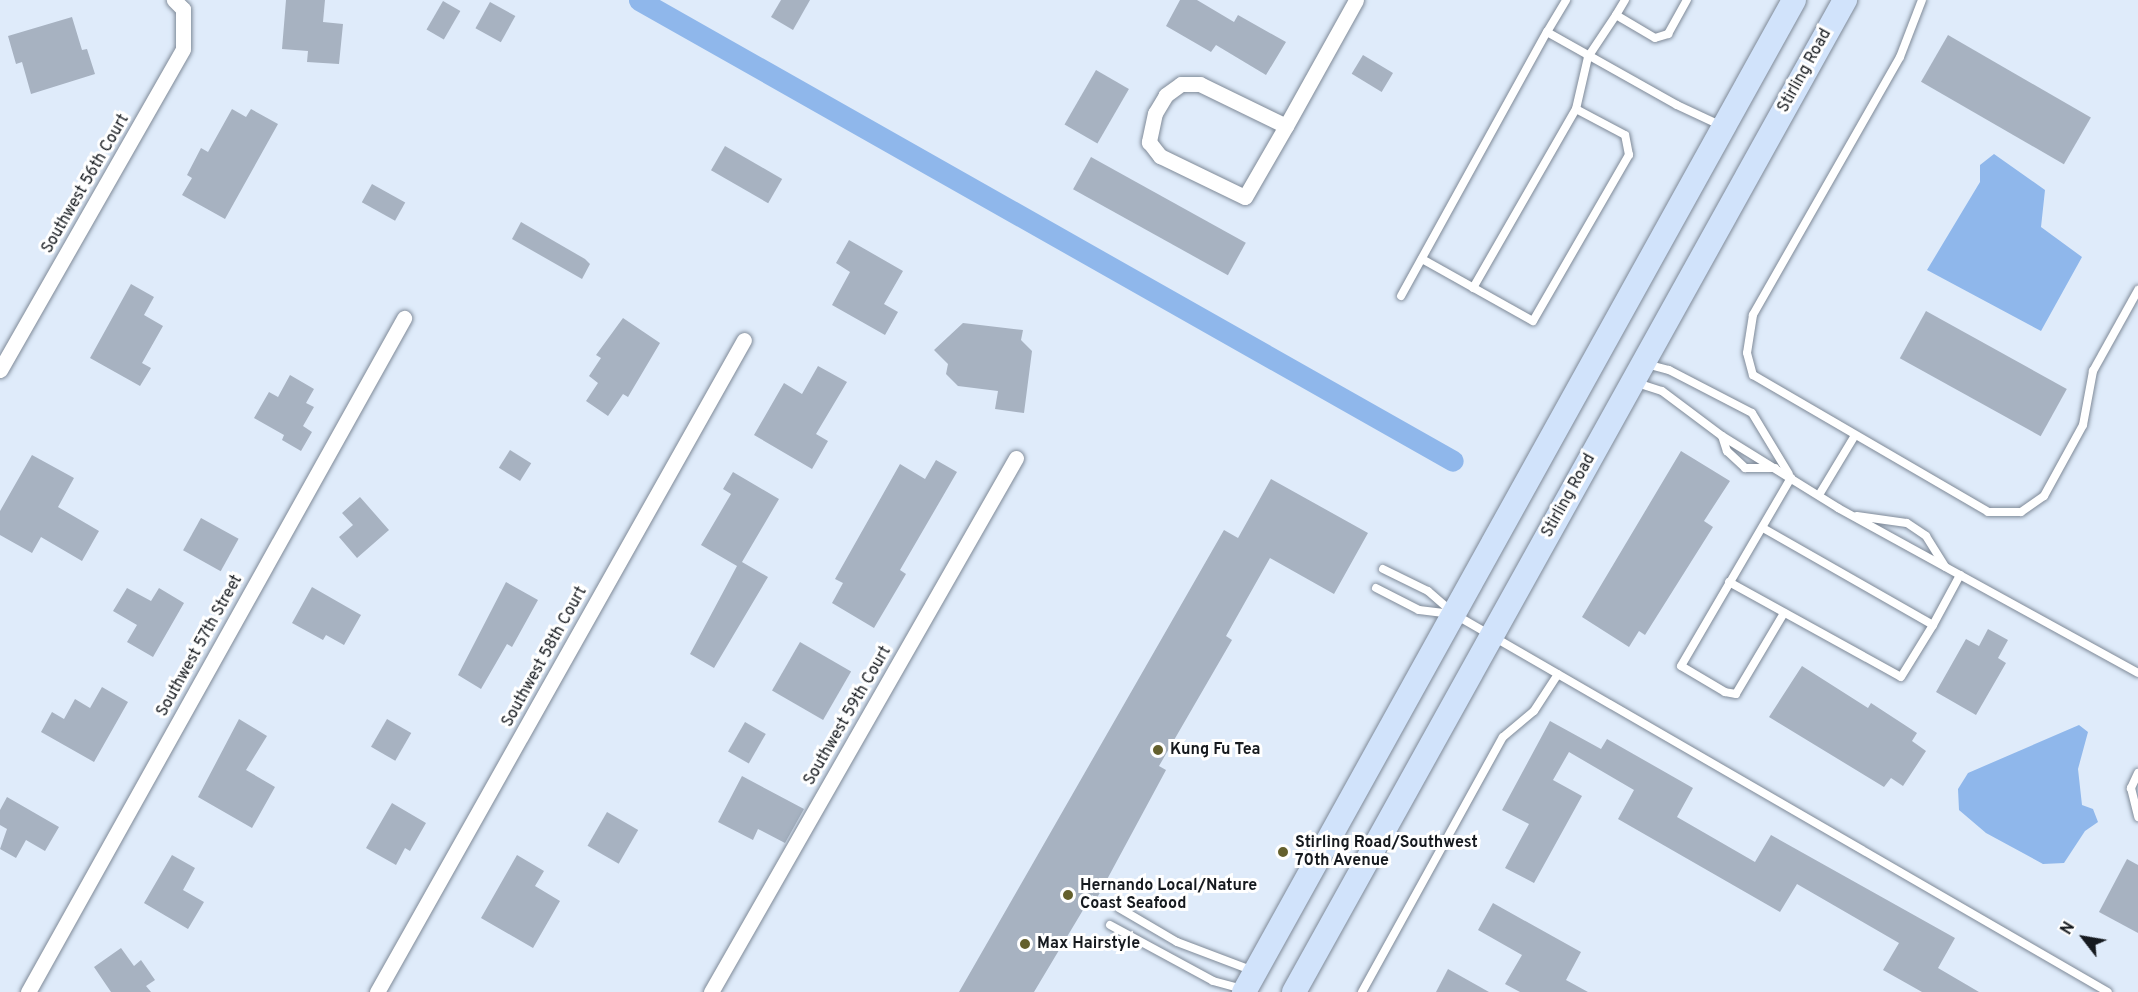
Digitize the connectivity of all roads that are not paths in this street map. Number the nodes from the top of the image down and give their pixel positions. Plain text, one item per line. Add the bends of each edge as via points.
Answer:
1 (1356, 0) edge
2 (1566, 0) edge
3 (1625, 0) edge
4 (1687, 0) edge
5 (1794, 0) edge
6 (1845, 0) edge
7 (1922, 0) edge
8 (179, 5) edge
9 (1616, 15) junction
10 (1547, 32) junction
11 (1588, 57) junction
12 (1576, 109) junction
13 (1286, 126) junction
14 (1724, 127) junction
15 (1422, 259) junction
16 (1473, 288) junction
17 (2138, 290) edge
18 (1401, 296) dead end
19 (404, 318) dead end
20 (744, 340) dead end
21 (0, 370) edge
22 (1638, 372) junction
23 (1722, 436) junction
24 (1854, 437) junction
25 (1016, 458) dead end
26 (1776, 468) junction
27 (1791, 478) junction
28 (1818, 495) junction
29 (1853, 516) junction
30 (1763, 528) junction
31 (1945, 566) junction
32 (1383, 569) dead end
33 (1960, 575) junction
34 (1729, 582) junction
35 (1376, 588) dead end
36 (1784, 613) junction
37 (1454, 614) junction
38 (1933, 625) junction
39 (1491, 636) junction
40 (2138, 673) edge
41 (1558, 674) junction
42 (2138, 772) edge
43 (2138, 817) edge
44 (1119, 908) dead end
45 (1110, 925) dead end
46 (1248, 984) edge
47 (28, 992) edge
48 (376, 992) edge
49 (711, 992) edge
50 (1294, 992) edge
51 (1362, 992) edge
52 (2108, 992) edge

1 - 13 street
2 - 10 lane
3 - 9 lane
4 - 9 lane via 1668,34 1655,38
5 - 14 main road
6 - 22 main road, Stirling Road
7 - 24 lane via 1900,57 1753,315 1747,353 1753,375
8 - 21 street, Southwest 56th Court via 183,49
9 - 11 lane
10 - 11 lane
10 - 15 lane
11 - 12 lane
11 - 14 lane
12 - 16 lane
12 - 16 lane via 1625,135 1629,155 1533,321
13 - 13 street via 1200,84 1181,84 1155,112 1149,142 1160,156 1245,197
14 - 37 main road
15 - 16 lane
15 - 18 lane
17 - 24 lane via 2093,371 2083,425 2044,496 2021,512 1988,512
19 - 47 street, Southwest 57th Street
20 - 48 street, Southwest 58th Court
22 - 23 lane
22 - 27 lane via 1679,375 1752,413
22 - 39 main road, Stirling Road
23 - 26 lane
23 - 26 lane via 1727,451 1744,468
24 - 28 lane
25 - 49 street, Southwest 59th Court
26 - 27 lane
27 - 28 lane
27 - 30 lane
28 - 29 lane
29 - 31 lane
29 - 31 lane via 1907,523 1926,536
30 - 34 lane
30 - 38 lane
31 - 33 lane
32 - 37 lane via 1428,591
33 - 38 lane
33 - 40 lane
34 - 36 lane
34 - 36 lane via 1681,666 1725,692 1736,694
35 - 37 lane via 1419,610
36 - 38 lane via 1901,677
37 - 39 lane
37 - 46 main road
39 - 41 lane
39 - 50 main road, Stirling Road
41 - 51 lane via 1534,711 1503,737
41 - 52 lane
42 - 43 lane via 2131,788
44 - 46 lane
45 - 46 lane via 1213,981

